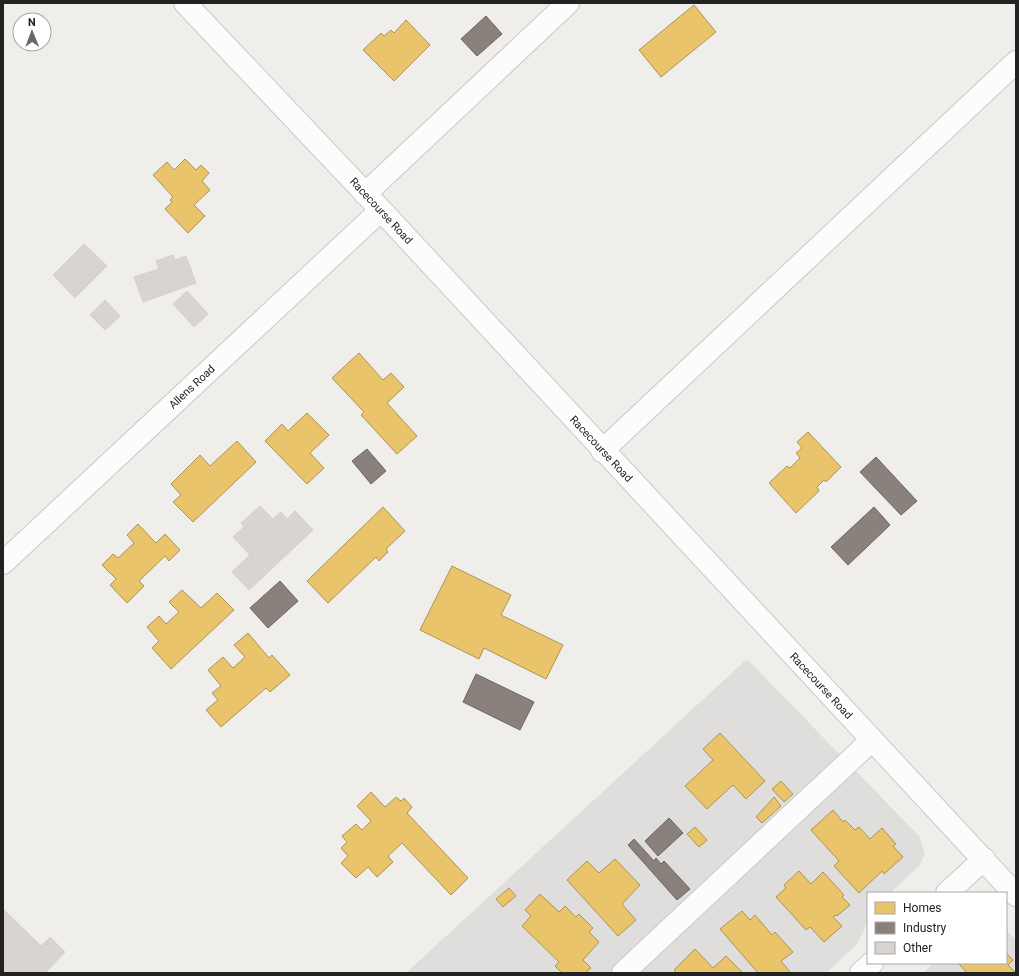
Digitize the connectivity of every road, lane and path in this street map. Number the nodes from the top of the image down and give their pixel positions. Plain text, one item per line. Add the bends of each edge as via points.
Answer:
1 (185, 3) edge
2 (568, 3) edge
3 (1016, 62) edge
4 (365, 194) junction
5 (380, 210) junction
6 (602, 451) junction
7 (3, 563) edge
8 (872, 740) junction
9 (984, 859) junction
10 (948, 892) edge
11 (1016, 895) edge
12 (871, 964) edge
13 (622, 973) edge
14 (861, 973) edge

1 - 4 street, Racecourse Road
2 - 4 street
3 - 6 street
4 - 5 street, Racecourse Road
5 - 6 street, Racecourse Road
5 - 7 street, Allens Road
6 - 8 street, Racecourse Road
8 - 9 street, Racecourse Road
8 - 13 street
9 - 10 street
9 - 11 street, Racecourse Road
12 - 14 street

